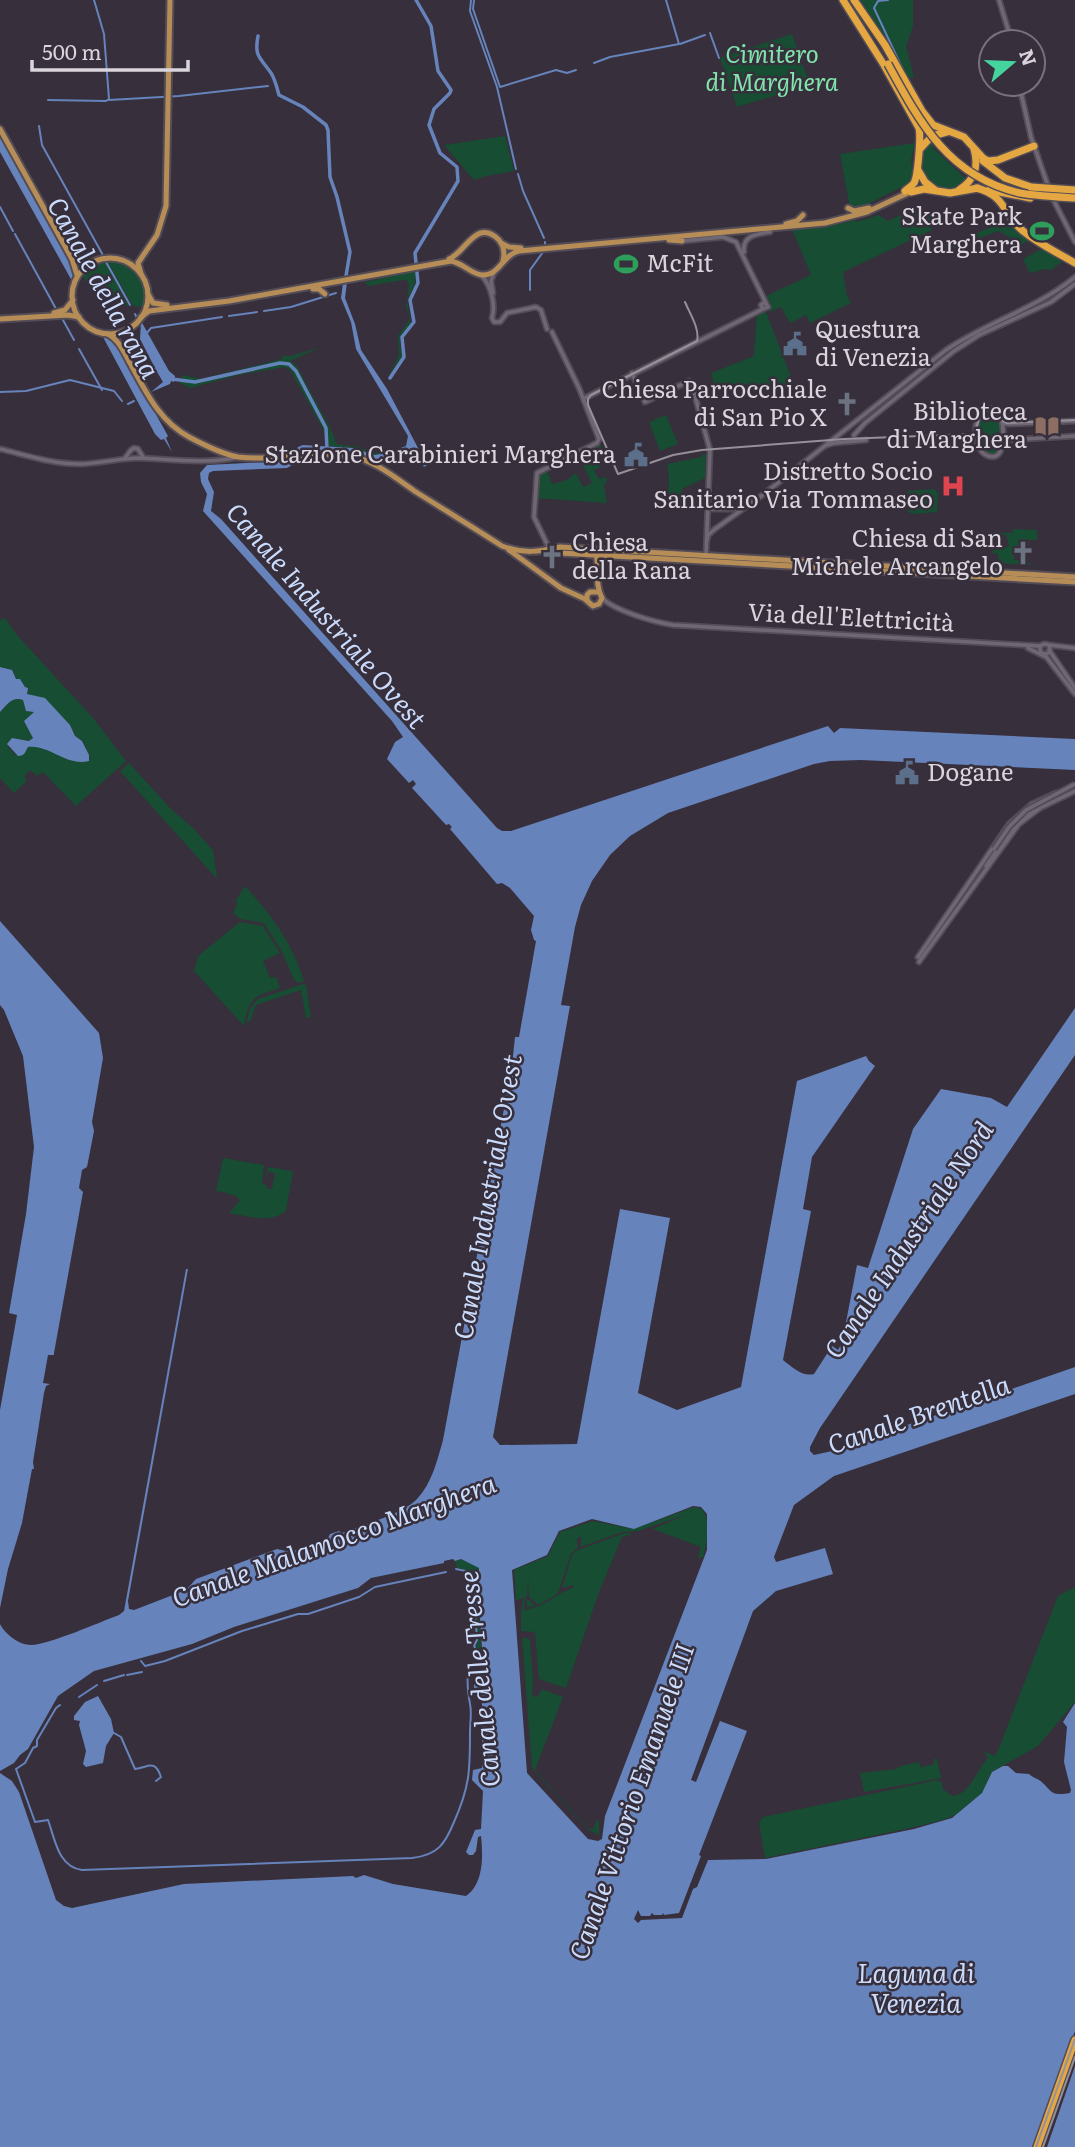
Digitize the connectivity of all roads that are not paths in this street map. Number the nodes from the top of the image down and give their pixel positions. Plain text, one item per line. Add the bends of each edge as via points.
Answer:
1 (170, 0) edge
2 (846, 0) edge
3 (999, 0) edge
4 (1008, 28) edge
5 (1022, 98) edge
6 (0, 129) edge
7 (948, 132) junction
8 (973, 146) junction
9 (1034, 146) junction
10 (918, 152) junction
11 (917, 166) junction
12 (976, 188) junction
13 (936, 190) junction
14 (908, 191) junction
15 (957, 191) junction
16 (1075, 196) edge
17 (848, 208) dead end
18 (869, 208) junction
19 (803, 215) dead end
20 (163, 219) junction
21 (787, 225) junction
22 (770, 233) joint
23 (655, 239) junction
24 (682, 241) joint
25 (1075, 242) edge
26 (501, 243) junction
27 (464, 248) junction
28 (72, 259) junction
29 (124, 261) junction
30 (503, 261) junction
31 (1075, 263) edge
32 (90, 265) junction
33 (420, 265) junction
34 (469, 269) junction
35 (494, 272) junction
36 (752, 273) junction
37 (141, 274) junction
38 (480, 275) junction
39 (1075, 277) edge
40 (77, 278) junction
41 (345, 278) junction
42 (1075, 284) edge
43 (272, 293) junction
44 (148, 294) junction
45 (325, 294) dead end
46 (73, 300) junction
47 (497, 312) junction
48 (79, 317) junction
49 (141, 317) junction
50 (0, 318) edge
51 (503, 318) junction
52 (994, 326) junction
53 (125, 330) junction
54 (108, 334) junction
55 (962, 342) junction
56 (123, 349) junction
57 (632, 373) junction
58 (584, 396) junction
59 (1075, 421) edge
60 (1003, 422) junction
61 (845, 430) junction
62 (840, 434) junction
63 (854, 435) junction
64 (1075, 436) edge
65 (854, 441) junction
66 (838, 442) junction
67 (1003, 442) junction
68 (824, 447) junction
69 (0, 449) edge
70 (140, 452) junction
71 (129, 453) junction
72 (236, 456) junction
73 (135, 458) junction
74 (149, 460) junction
75 (120, 461) junction
76 (746, 508) junction
77 (708, 509) junction
78 (707, 540) junction
79 (547, 544) junction
80 (502, 546) junction
81 (551, 550) junction
82 (560, 550) junction
83 (541, 552) junction
84 (597, 557) junction
85 (705, 558) junction
86 (1075, 580) edge
87 (575, 594) junction
88 (596, 596) junction
89 (587, 600) junction
90 (1007, 645) junction
91 (1040, 648) junction
92 (1049, 648) junction
93 (1075, 648) edge
94 (1044, 654) junction
95 (1051, 659) junction
96 (1075, 688) edge
97 (1075, 694) edge
98 (1075, 788) edge
99 (978, 875) junction
100 (918, 959) dead end
101 (1075, 2040) edge
102 (1075, 2047) edge
103 (1038, 2147) edge

1 - 20 main road
2 - 7 highway via 885,45 928,120
2 - 10 highway via 918,126
2 - 16 highway, bridge via 924,121 958,160 1007,185
3 - 4 street
5 - 9 street
6 - 28 main road
7 - 8 highway
7 - 10 highway via 932,136
8 - 9 highway via 990,161
8 - 15 highway via 975,172
8 - 16 highway, bridge via 982,160 1013,181
9 - 25 street via 1055,205
10 - 11 highway
11 - 13 highway via 925,182
11 - 14 highway
12 - 15 highway
12 - 16 highway, bridge via 1030,198
12 - 31 highway via 997,197 1026,233
13 - 14 highway
13 - 15 highway
14 - 18 main road
14 - 21 main road via 851,217
17 - 18 main road
18 - 21 main road
19 - 21 main road
20 - 29 main road via 142,253
20 - 37 main road via 141,258
21 - 22 main road
21 - 23 main road
21 - 26 main road via 514,248
22 - 36 street via 751,235 745,242
23 - 24 main road
23 - 30 main road via 519,251
24 - 36 street via 732,240
26 - 27 main road via 481,234 470,238
26 - 30 main road
27 - 33 main road via 457,256
27 - 34 main road
28 - 32 main road
28 - 40 main road
29 - 32 main road via 109,259
29 - 37 main road
30 - 35 main road
32 - 40 main road
33 - 34 main road via 451,261
33 - 41 main road
34 - 38 main road
35 - 38 main road
35 - 47 street via 491,284
36 - 57 street via 762,305
37 - 44 main road
38 - 47 street
39 - 52 street
40 - 46 main road
41 - 43 main road
41 - 44 main road via 173,305 155,304
42 - 52 street via 1047,304
43 - 45 main road via 316,289
43 - 49 main road via 155,310
44 - 49 main road
46 - 48 main road
46 - 50 main road via 58,313
47 - 51 street
47 - 51 street via 491,317 494,322
48 - 50 main road
48 - 54 main road via 87,326
49 - 53 main road
51 - 58 street via 528,308 541,310
52 - 55 street
53 - 54 main road
53 - 56 main road
54 - 56 main road
55 - 61 street
55 - 63 street
56 - 72 main road via 166,420 190,437
57 - 58 street
57 - 77 street via 645,402 689,382 710,446
58 - 79 street via 598,442 536,476 534,517
59 - 60 street
60 - 67 street
60 - 67 street via 998,412 988,408 978,416 975,430 979,448 986,455 999,453
61 - 62 street
61 - 63 street
62 - 66 street
62 - 68 street
63 - 65 street
63 - 65 street via 866,440
64 - 67 street
65 - 66 street
66 - 68 street
68 - 76 street
69 - 75 street via 68,463
70 - 71 street via 134,448
70 - 73 street
70 - 74 street
71 - 73 street
71 - 75 street
72 - 74 street
72 - 80 main road via 303,454 364,461
73 - 74 street
73 - 75 street
76 - 77 street
76 - 78 street
77 - 78 street
78 - 85 street
79 - 81 street
79 - 82 street
79 - 83 street
80 - 83 main road
80 - 87 main road
81 - 82 main road
81 - 83 main road
82 - 84 main road
82 - 85 main road
84 - 85 main road
84 - 88 main road
85 - 86 main road
87 - 88 main road
87 - 89 main road
88 - 89 main road
88 - 89 main road via 591,606
88 - 90 street, Via dell'Elettricità via 667,624
90 - 91 street, Via dell'Elettricità
90 - 95 street via 1030,648
91 - 92 street, Via dell'Elettricità
91 - 94 street
92 - 93 street
92 - 94 street
92 - 95 street
94 - 95 street
95 - 96 street
95 - 97 street
98 - 99 street via 1028,816
98 - 99 street, bridge via 1026,810 1009,827
98 - 99 street via 1049,795 1023,810
99 - 100 street via 927,953
101 - 103 highway
102 - 103 highway

